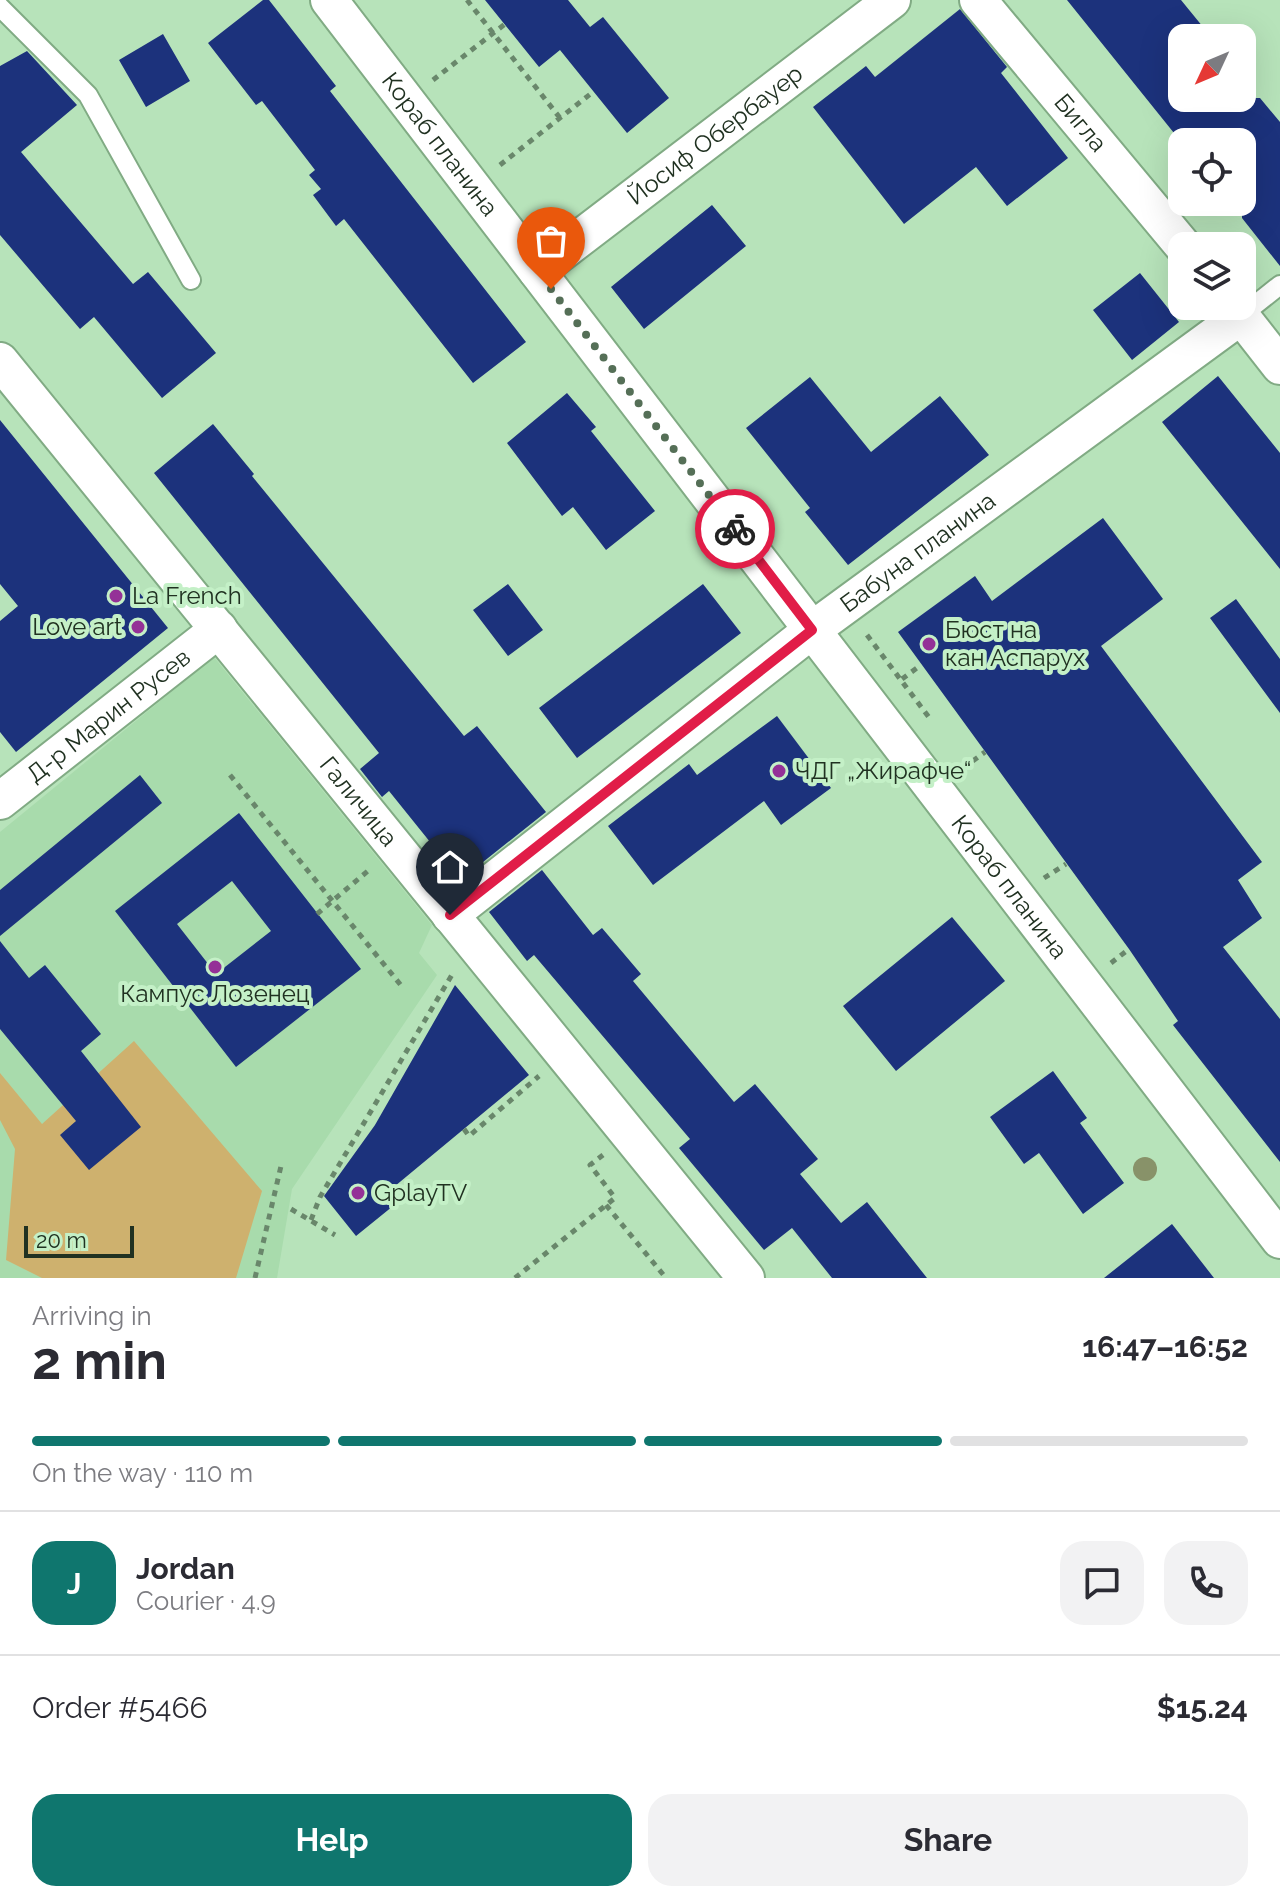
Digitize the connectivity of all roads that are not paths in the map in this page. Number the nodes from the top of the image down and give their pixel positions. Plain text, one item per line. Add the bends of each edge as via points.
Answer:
1 (329, 0) edge
2 (892, 0) edge
3 (978, 0) edge
4 (0, 7) edge
5 (1171, 232) edge
6 (537, 271) junction
7 (191, 280) dead end
8 (1280, 285) edge
9 (1256, 300) edge
10 (1225, 320) edge
11 (1244, 320) edge
12 (0, 361) edge
13 (1280, 366) edge
14 (219, 629) junction
15 (812, 630) junction
16 (0, 801) edge
17 (461, 928) junction
18 (1280, 1240) edge
19 (746, 1278) edge

1 - 6 street, Кораб планина
2 - 6 street, Йосиф Обербауер
3 - 5 street, Бигла
4 - 7 lane via 88,95
6 - 15 street, Кораб планина
8 - 9 lane
10 - 15 street, Бабуна планина
11 - 13 street
12 - 14 street, Галичица
14 - 16 street, Д-р Марин Русев
14 - 17 street, Галичица
15 - 17 street, Бабуна планина
15 - 18 street, Кораб планина
17 - 19 street, Галичица

